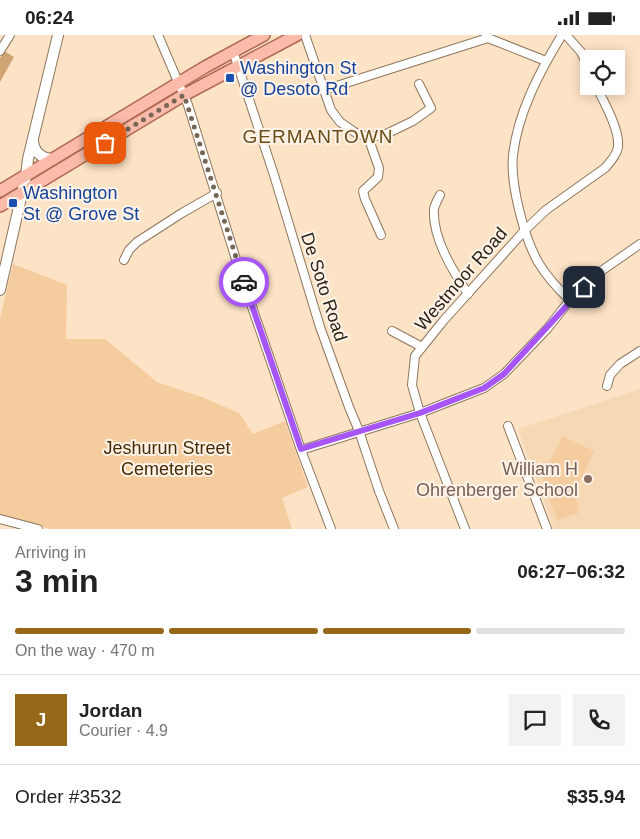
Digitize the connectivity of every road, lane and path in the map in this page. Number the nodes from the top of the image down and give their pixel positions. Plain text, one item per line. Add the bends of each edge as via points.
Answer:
1 (10, 35) edge
2 (58, 35) edge
3 (158, 35) edge
4 (264, 35) edge
5 (297, 35) edge
6 (305, 35) edge
7 (564, 35) edge
8 (487, 37) edge
9 (0, 51) edge
10 (232, 51) junction
11 (580, 52) edge
12 (546, 61) junction
13 (238, 67) junction
14 (179, 83) junction
15 (419, 84) dead end
16 (324, 90) junction
17 (184, 95) junction
18 (600, 95) edge
19 (368, 137) junction
20 (33, 141) junction
21 (54, 159) junction
22 (26, 176) junction
23 (0, 191) edge
24 (22, 192) junction
25 (217, 193) junction
26 (440, 195) dead end
27 (0, 206) edge
28 (525, 230) junction
29 (381, 235) dead end
30 (640, 244) edge
31 (124, 260) dead end
32 (0, 290) edge
33 (468, 294) junction
34 (570, 300) junction
35 (392, 331) dead end
36 (422, 347) junction
37 (640, 351) edge
38 (607, 387) dead end
39 (420, 413) junction
40 (508, 426) dead end
41 (360, 431) junction
42 (301, 449) junction
43 (0, 519) edge
44 (38, 529) edge
45 (331, 529) edge
46 (394, 529) edge
47 (466, 529) edge
48 (547, 529) edge

1 - 9 street
2 - 20 main road
3 - 14 street
4 - 10 main road
5 - 13 main road
6 - 16 street
7 - 11 street
7 - 12 street
8 - 12 street
8 - 16 street
10 - 13 street, De Soto Road
10 - 14 main road
12 - 28 street via 528,101 513,156 515,191
13 - 17 main road
13 - 41 street, De Soto Road via 320,327
14 - 17 street
14 - 21 main road
15 - 19 street via 430,108 413,121 384,135
16 - 19 street via 340,123
17 - 24 main road
17 - 25 street
18 - 28 street, Westmoor Road via 617,134 618,148 605,168 546,210
19 - 29 street via 379,168 378,177 363,191 364,199
20 - 21 main road via 38,154
20 - 22 main road
21 - 22 main road
22 - 23 main road
22 - 24 main road
24 - 27 main road
24 - 32 main road
25 - 31 street via 137,242
25 - 42 street via 239,269
26 - 33 street via 434,208 444,255
28 - 33 street, Westmoor Road
28 - 34 street via 538,261 555,286
30 - 34 street via 597,274
33 - 36 street, Westmoor Road
34 - 39 street via 504,374 484,388
35 - 36 street
36 - 39 street, Westmoor Road via 415,356 412,385
37 - 38 street via 620,364 610,375
39 - 41 street
39 - 47 street, Westmoor Road
40 - 48 street
41 - 42 street
41 - 46 street, De Soto Road
42 - 45 street
43 - 44 street

